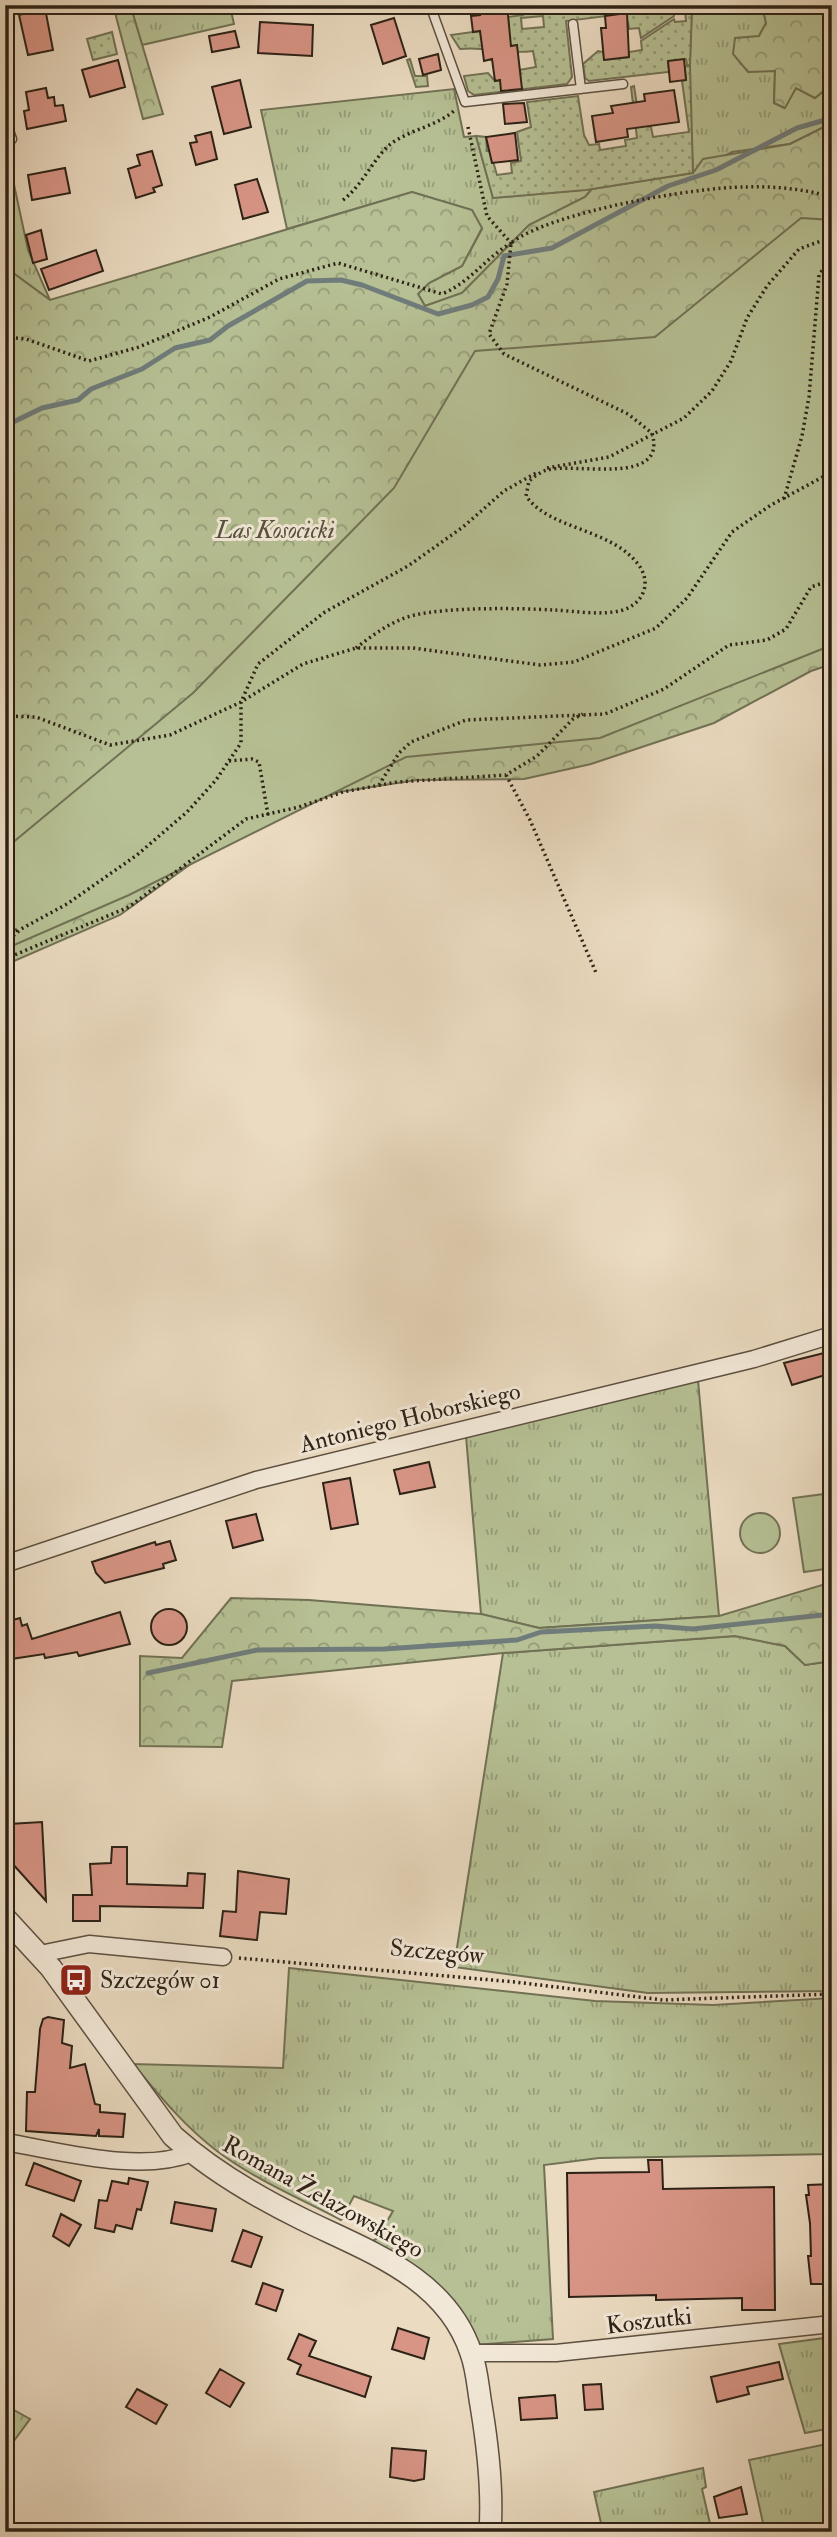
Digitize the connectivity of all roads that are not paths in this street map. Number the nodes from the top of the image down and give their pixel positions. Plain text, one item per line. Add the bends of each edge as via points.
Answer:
1 (430, 5) edge
2 (573, 24) dead end
3 (624, 84) dead end
4 (581, 89) junction
5 (5, 119) edge
6 (12, 139) dead end
7 (832, 1335) edge
8 (5, 1564) edge
9 (5, 1918) edge
10 (40, 1954) junction
11 (223, 1957) road end
12 (5, 2142) edge
13 (192, 2153) junction
14 (832, 2324) edge
15 (471, 2353) junction
16 (490, 2532) edge

1 - 4 lane via 465,102
2 - 4 lane
3 - 4 lane
5 - 6 lane
7 - 8 street, Antoniego Hoborskiego via 754,1359 256,1480
9 - 10 street, Romana Żelazowskiego
10 - 11 street via 89,1944
10 - 13 street, Romana Żelazowskiego via 173,2136
12 - 13 street via 135,2162 175,2160
13 - 15 street, Romana Żelazowskiego via 301,2218 393,2262 416,2278 437,2296
14 - 15 street, Koszutki via 570,2352
15 - 16 street, Romana Żelazowskiego via 492,2500

